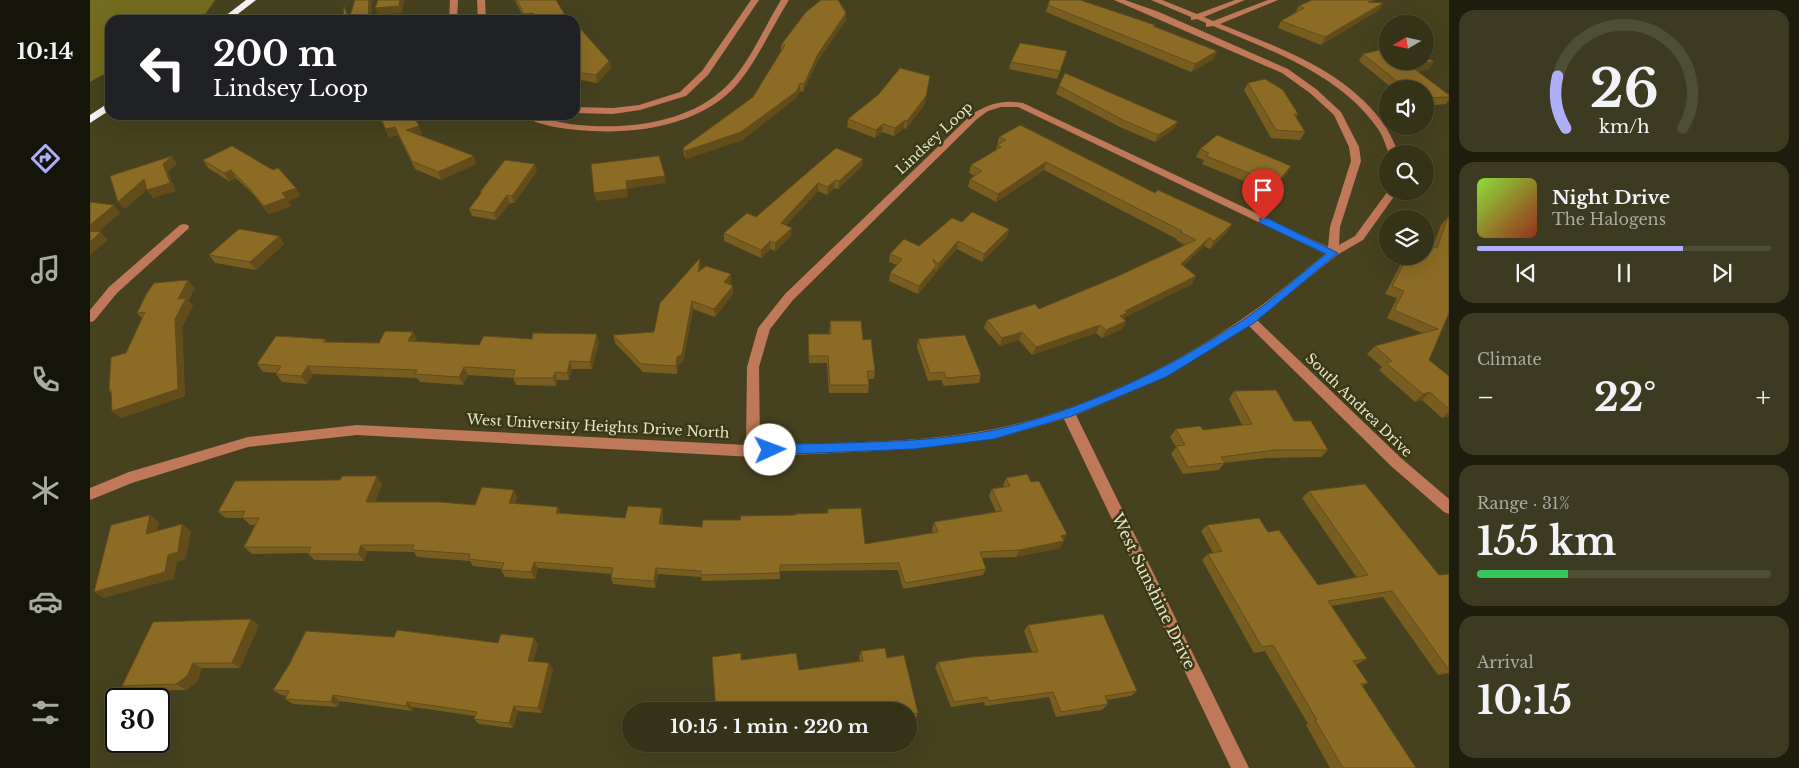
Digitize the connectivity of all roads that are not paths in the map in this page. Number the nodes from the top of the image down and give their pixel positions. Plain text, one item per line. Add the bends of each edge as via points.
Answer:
1 (252, 0) edge
2 (454, 0) edge
3 (481, 0) edge
4 (755, 0) edge
5 (785, 0) edge
6 (1118, 0) edge
7 (1155, 0) edge
8 (1240, 0) edge
9 (1274, 0) edge
10 (231, 15) edge
11 (453, 15) edge
12 (482, 15) edge
13 (1197, 17) junction
14 (1213, 23) junction
15 (1179, 24) junction
16 (1195, 30) junction
17 (105, 109) edge
18 (580, 110) edge
19 (90, 120) edge
20 (539, 120) edge
21 (1390, 145) edge
22 (1386, 200) edge
23 (184, 227) dead end
24 (1333, 253) junction
25 (90, 318) edge
26 (1250, 320) junction
27 (1068, 413) junction
28 (753, 451) junction
29 (90, 494) edge
30 (1449, 508) edge
31 (1240, 768) edge

1 - 10 highway
2 - 11 street
3 - 12 street
4 - 18 street via 705,73 683,94 640,107 613,111
5 - 20 street via 736,82 700,110 647,125 603,130 573,128
6 - 15 street
7 - 13 street
8 - 13 street
9 - 14 street
13 - 14 street
13 - 15 street
14 - 16 street
14 - 21 street via 1280,51 1338,84 1362,104 1379,124
15 - 16 street
16 - 24 street via 1285,71 1338,114 1354,147 1356,161 1335,227
17 - 19 highway
22 - 24 street, West University Heights Drive North via 1359,238
23 - 25 street via 113,290
24 - 26 street, West University Heights Drive North
24 - 28 street, Lindsey Loop via 1020,105 997,104 974,117 789,297 764,328 753,367
26 - 27 street, West University Heights Drive North via 1162,374
26 - 30 street, South Andrea Drive via 1396,462
27 - 28 street, West University Heights Drive North via 994,434 914,444
27 - 31 street, West Sunshine Drive
28 - 29 street, West University Heights Drive North via 357,430 248,442 129,478

